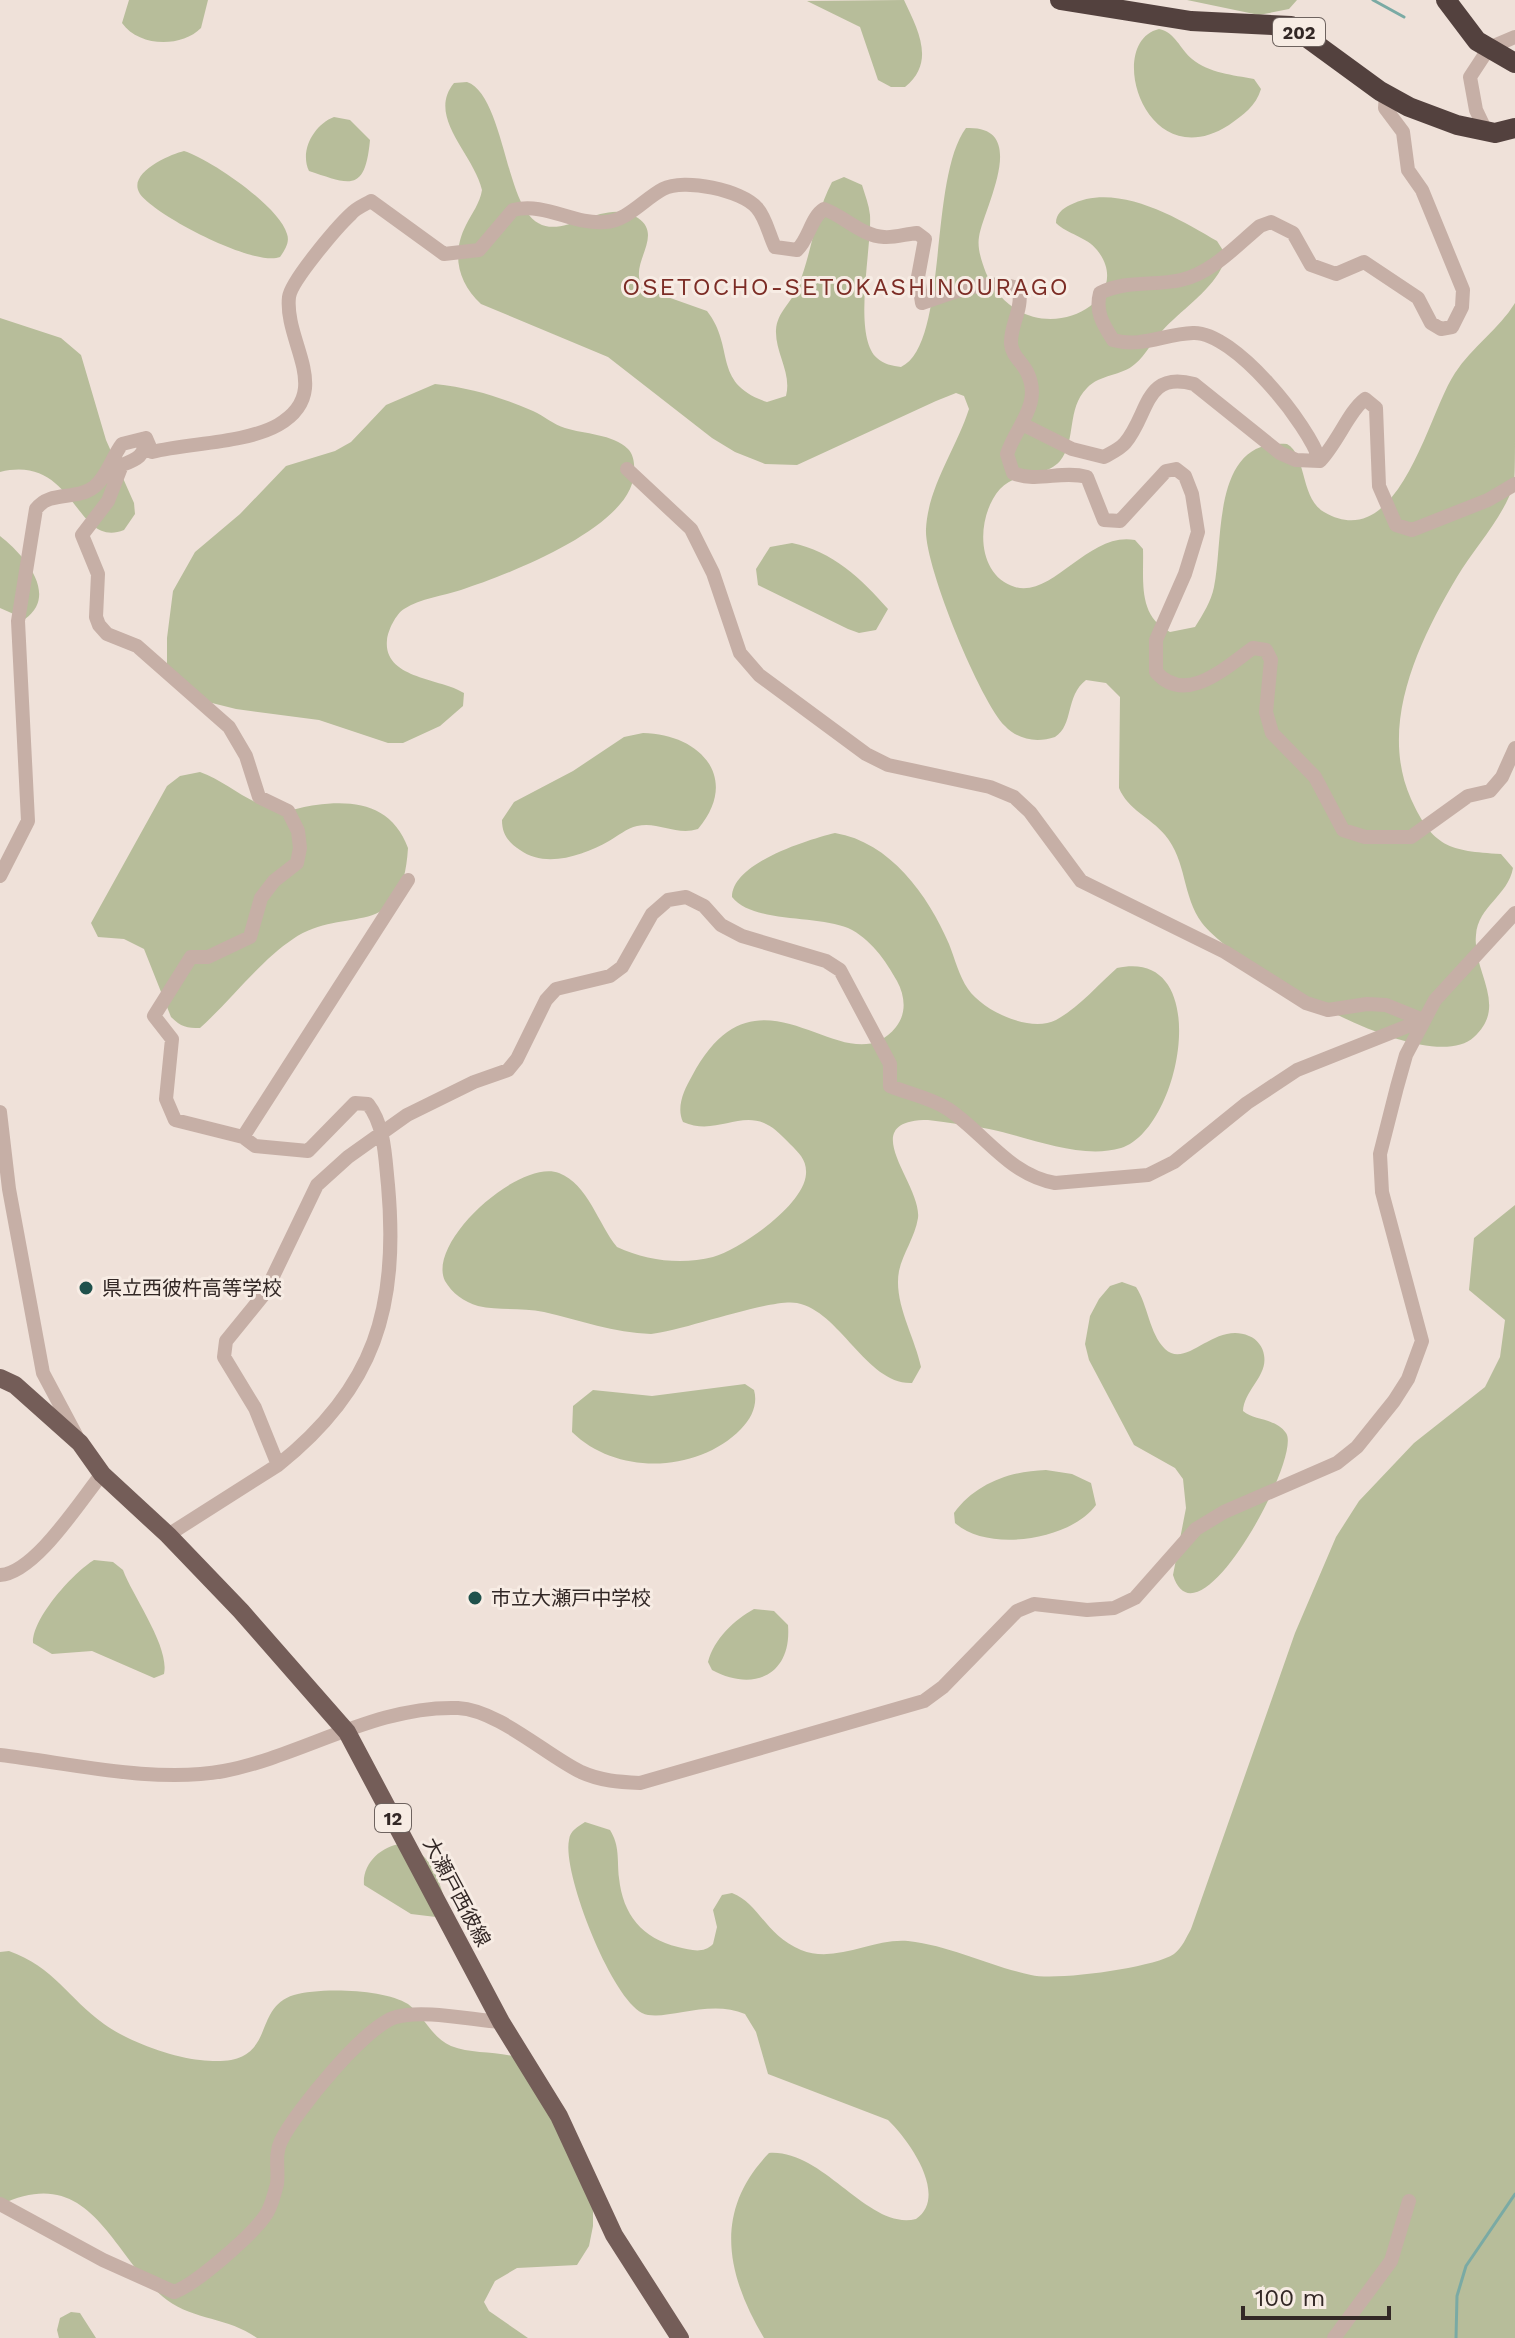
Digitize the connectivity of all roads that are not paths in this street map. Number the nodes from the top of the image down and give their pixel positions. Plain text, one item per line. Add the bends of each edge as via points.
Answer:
1 (1060, 0) edge
2 (1446, 0) edge
3 (1515, 37) edge
4 (1489, 48) junction
5 (1515, 63) edge
6 (1386, 94) junction
7 (1515, 128) edge
8 (1486, 131) junction
9 (1024, 425) junction
10 (146, 438) junction
11 (1320, 461) junction
12 (627, 469) dead end
13 (1515, 484) edge
14 (1515, 748) edge
15 (0, 876) edge
16 (408, 880) dead end
17 (1515, 913) edge
18 (1423, 1020) junction
19 (0, 1112) edge
20 (382, 1135) junction
21 (243, 1137) junction
22 (0, 1378) edge
23 (80, 1443) junction
24 (278, 1465) junction
25 (102, 1474) junction
26 (168, 1535) junction
27 (0, 1575) edge
28 (347, 1732) junction
29 (0, 1755) edge
30 (501, 2022) junction
31 (1409, 2201) dead end
32 (0, 2204) edge
33 (680, 2338) edge
34 (1334, 2338) edge

1 - 6 highway, 202 via 1191,21 1291,26
2 - 4 highway via 1477,41
3 - 4 street
4 - 5 highway
4 - 8 street via 1475,64 1469,86
6 - 8 highway, 202 via 1457,125
6 - 11 street via 1385,108 1403,132 1408,170 1422,190 1463,290 1452,327 1441,329 1431,323 1418,298 1364,262 1336,274 1311,265 1293,233 1271,222 1195,275 1114,286 1100,293 1098,302 1113,340 1128,344 1194,333 1228,348 1310,433
7 - 8 highway, 202
9 - 10 street via 1031,386 1011,342 1022,303 1019,289 1008,284 972,288 922,303 918,277 925,239 917,233 883,237 824,209 804,243 797,250 784,250 775,247 763,218 747,200 690,184 666,188 603,223 540,208 513,210 479,250 462,254 444,254 371,201 352,212 289,293 289,323 306,375 297,410 274,427 152,452
9 - 11 street via 1072,449 1104,457 1124,446 1158,387 1178,379 1194,384 1280,453
9 - 14 street via 1007,454 1013,473 1025,478 1072,473 1087,477 1104,520 1120,521 1166,471 1176,469 1185,476 1197,541 1156,640 1156,672 1164,681 1187,687 1204,682 1253,648 1266,650 1271,660 1266,712 1272,733 1315,777 1343,830 1365,837 1411,837 1468,796 1490,791
10 - 15 street via 122,444 92,489 53,498 36,509 18,621 28,821
10 - 21 street via 145,452 122,465 108,501 82,535 98,574 96,617 107,634 137,646 229,727 246,756 259,797 288,811 298,831 297,863 261,898 250,937 208,957 191,957 154,1016 172,1039 166,1099 175,1120
11 - 13 street via 1365,399 1376,408 1379,486 1396,525 1412,530
12 - 18 street via 691,529 713,573 740,653 759,675 866,754 888,765 1014,797 1081,881 1225,952 1306,1003 1328,1010 1386,1005
16 - 21 street
17 - 18 street
18 - 20 street via 1297,1070 1174,1162 1148,1175 1055,1183 1039,1180 950,1110 890,1086 890,1064 840,970 742,936 686,897 668,900 652,914 630,957 610,976 556,989 508,1070 407,1115
18 - 28 street via 1406,1055 1380,1154 1382,1192 1422,1341 1408,1379 1357,1447 1337,1463 1196,1529 1135,1598 1100,1609 1034,1604 1017,1611 924,1701 640,1783 608,1782 581,1772 498,1724 458,1708 377,1720
19 - 23 street via 43,1373
20 - 21 street via 368,1104 355,1103 308,1151 255,1146
20 - 24 street via 392,1243 379,1324 347,1398 315,1436
20 - 24 street via 317,1185 265,1293 226,1341 224,1357 255,1408
22 - 23 main road, 大瀬戸西彼線 / 12 via 15,1385
23 - 25 main road, 大瀬戸西彼線 / 12
24 - 26 street
25 - 26 main road, 大瀬戸西彼線 / 12
25 - 27 street via 34,1557 19,1570
26 - 28 main road, 大瀬戸西彼線 / 12
28 - 29 street via 225,1771 193,1775
28 - 30 main road, 大瀬戸西彼線 / 12
30 - 32 street via 413,2015 373,2028 281,2141 277,2184 267,2213 187,2288 174,2292 139,2278
30 - 33 main road, 大瀬戸西彼線 / 12 via 559,2116 614,2235
31 - 34 street via 1391,2261

